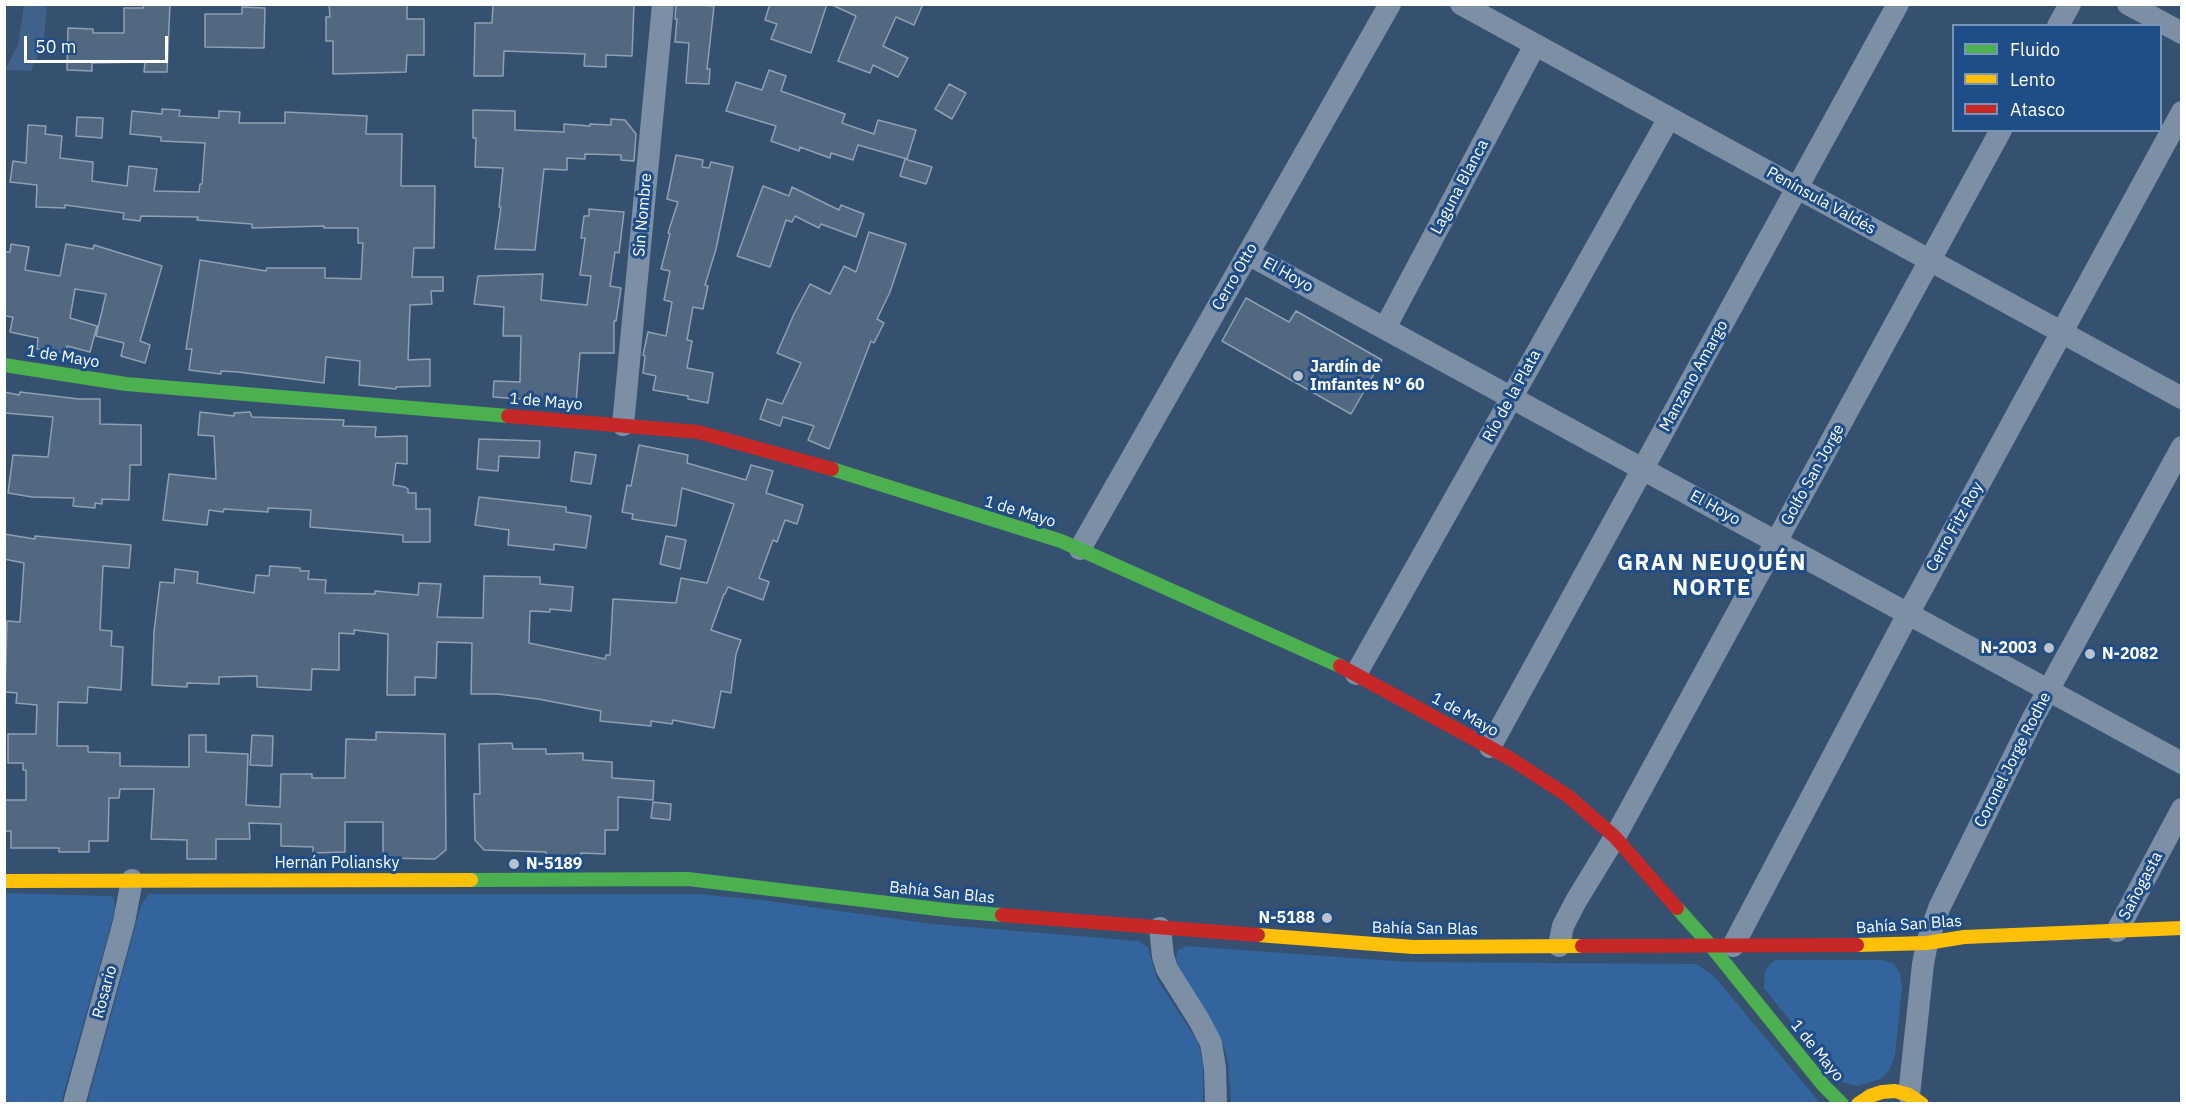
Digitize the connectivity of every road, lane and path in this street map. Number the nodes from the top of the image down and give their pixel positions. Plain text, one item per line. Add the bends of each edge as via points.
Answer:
1 (663, 4) edge
2 (1390, 4) edge
3 (1461, 4) edge
4 (1898, 4) edge
5 (2070, 4) edge
6 (2128, 4) edge
7 (2059, 24) edge
8 (2181, 33) edge
9 (1535, 45) junction
10 (2181, 112) edge
11 (1669, 118) junction
12 (2000, 132) edge
13 (1797, 188) junction
14 (1248, 254) junction
15 (1930, 260) junction
16 (1385, 328) junction
17 (2061, 332) junction
18 (4, 365) edge
19 (1511, 397) junction
20 (2181, 398) edge
21 (623, 425) junction
22 (2181, 447) edge
23 (1643, 469) junction
24 (1776, 542) junction
25 (1080, 549) junction
26 (1908, 614) junction
27 (1356, 674) junction
28 (2049, 690) junction
29 (1490, 747) junction
30 (2181, 763) edge
31 (2181, 809) edge
32 (1615, 837) junction
33 (670, 879) joint
34 (132, 880) junction
35 (4, 881) edge
36 (1160, 928) junction
37 (2181, 928) edge
38 (2117, 931) junction
39 (1927, 943) junction
40 (1559, 946) junction
41 (1722, 946) junction
42 (1915, 1099) edge
43 (74, 1104) edge
44 (1216, 1104) edge
45 (1842, 1104) edge
46 (1858, 1104) edge

1 - 21 street, Sin Nombre
2 - 14 street, Cerro Otto
3 - 9 street, Península Valdés
4 - 13 street, Manzano Amargo
5 - 7 street
6 - 8 street
9 - 11 street, Península Valdés
9 - 16 street, Laguna Blanca
10 - 17 street, Cerro Fitz Roy
11 - 13 street, Península Valdés
11 - 19 street, Río de la Plata
12 - 15 street, Golfo San Jorge
13 - 15 street, Península Valdés
13 - 23 street, Manzano Amargo
14 - 16 street, El Hoyo
14 - 25 street, Cerro Otto
15 - 17 street, Península Valdés
15 - 24 street, Golfo San Jorge
16 - 19 street, El Hoyo
17 - 20 street, Península Valdés
17 - 26 street, Cerro Fitz Roy
18 - 21 street, 1 de Mayo via 126,384
19 - 23 street, El Hoyo
19 - 27 street, Río de la Plata
21 - 25 street, 1 de Mayo via 674,428 724,437
22 - 28 street, Coronel Jorge Rodhe
23 - 24 street, El Hoyo
23 - 29 street, Manzano Amargo
24 - 26 street, El Hoyo
24 - 32 street, Golfo San Jorge
25 - 27 street, 1 de Mayo
26 - 28 street, El Hoyo
26 - 41 street, Cerro Fitz Roy
27 - 29 street, 1 de Mayo
28 - 30 street, El Hoyo
28 - 39 street, Coronel Jorge Rodhe via 1939,908
29 - 32 street, 1 de Mayo via 1568,796
31 - 38 street, Sañogasta
32 - 40 street, Golfo San Jorge via 1563,926
32 - 41 street, 1 de Mayo
33 - 34 street, Hernán Poliansky
33 - 36 street, Bahía San Blas via 945,910
34 - 35 street, Hernán Poliansky
34 - 43 street, Rosario
36 - 40 street, Bahía San Blas via 1413,947
36 - 44 street via 1167,969 1210,1043
37 - 38 street, Bahía San Blas
38 - 39 street, Bahía San Blas via 1964,937
39 - 41 street, Bahía San Blas
39 - 42 street, Coronel Jorge Rodhe
40 - 41 street, Bahía San Blas
41 - 45 street, 1 de Mayo via 1824,1086
42 - 46 street via 1895,1091 1882,1092

